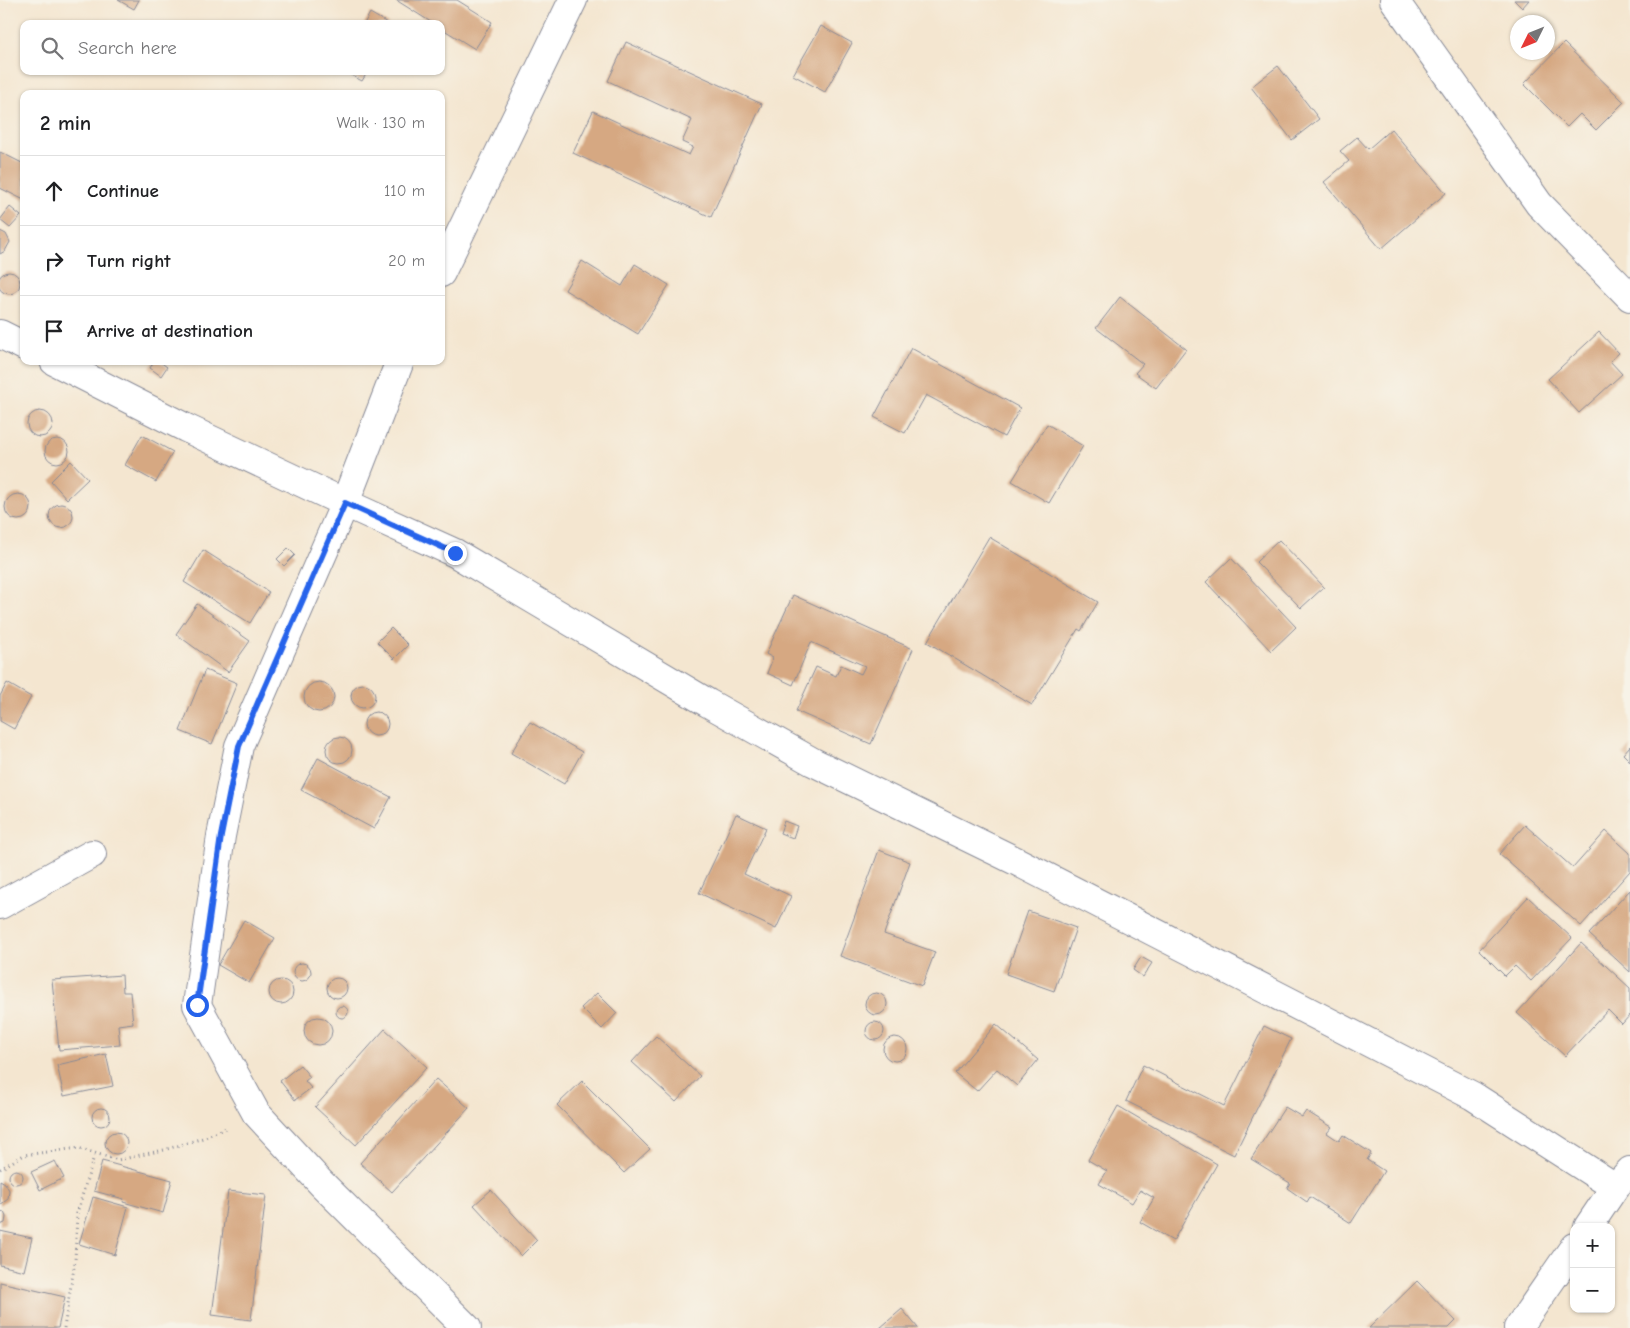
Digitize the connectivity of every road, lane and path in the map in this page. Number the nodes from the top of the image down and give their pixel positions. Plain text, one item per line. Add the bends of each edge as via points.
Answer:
1 (573, 0) edge
2 (1394, 0) edge
3 (445, 265) edge
4 (1630, 297) edge
5 (0, 334) edge
6 (20, 344) edge
7 (62, 365) edge
8 (398, 365) edge
9 (345, 503) junction
10 (92, 854) dead end
11 (0, 906) edge
12 (256, 1113) junction
13 (95, 1153) junction
14 (0, 1169) edge
15 (1623, 1179) edge
16 (1591, 1223) edge
17 (1570, 1253) edge
18 (64, 1328) edge
19 (467, 1328) edge
20 (1518, 1328) edge

1 - 3 street
2 - 4 street via 1539,204
5 - 6 street
7 - 9 street
8 - 9 street
9 - 12 street via 239,746 221,836 197,1005
9 - 15 street via 455,553 708,704 813,762 1016,861 1472,1096
10 - 11 street
12 - 13 path via 211,1134 164,1150 118,1160
12 - 19 street via 321,1183
13 - 14 path via 78,1148 24,1155
13 - 18 path via 77,1214 75,1261
15 - 16 street
17 - 20 street

